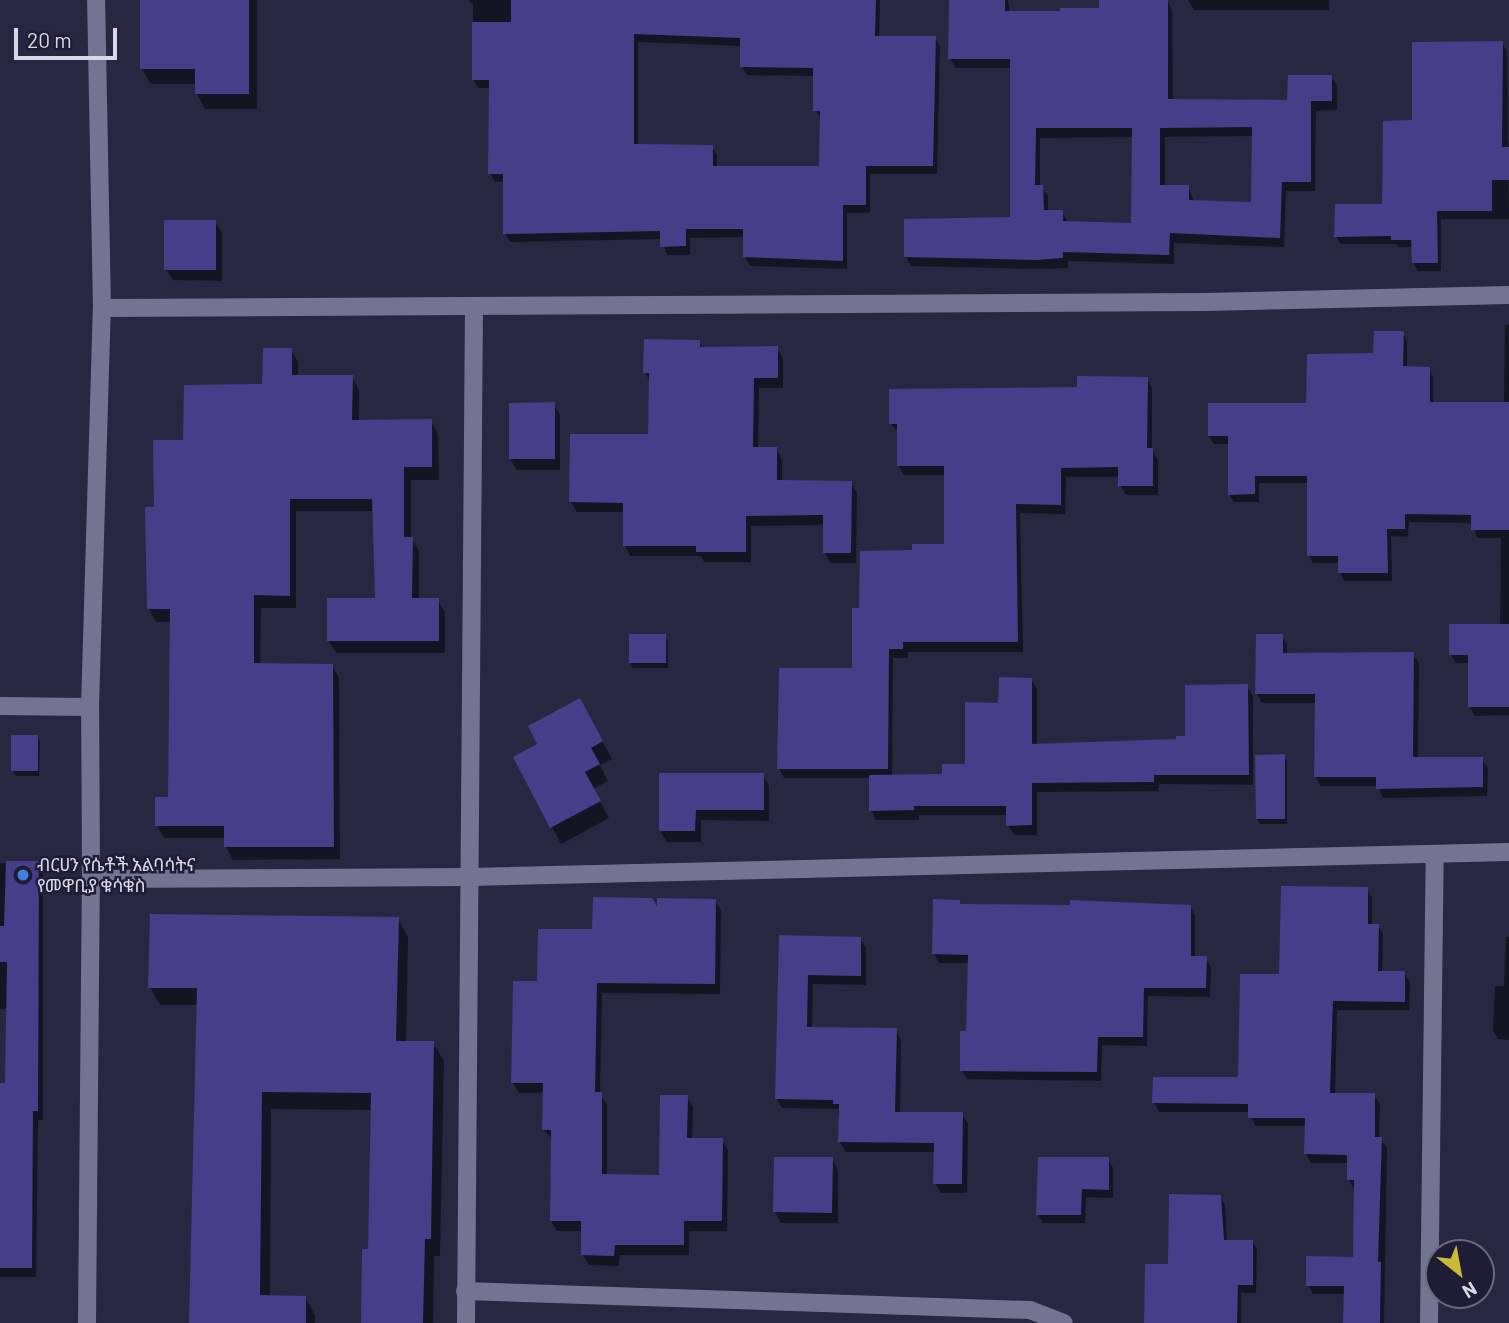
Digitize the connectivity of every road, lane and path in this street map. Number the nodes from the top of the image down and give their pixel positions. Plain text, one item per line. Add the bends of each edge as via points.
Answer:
1 (96, 0) edge
2 (1509, 295) edge
3 (474, 307) junction
4 (102, 308) junction
5 (0, 706) edge
6 (90, 707) junction
7 (1509, 852) edge
8 (1435, 855) junction
9 (471, 877) junction
10 (91, 880) junction
11 (465, 1291) junction
12 (87, 1323) edge
13 (466, 1323) edge
14 (1064, 1323) edge
15 (1429, 1323) edge

1 - 4 street
2 - 3 street
3 - 4 street
3 - 9 street
4 - 6 street
5 - 6 street
6 - 10 street
7 - 8 street
8 - 9 street
8 - 15 street
9 - 10 street
9 - 11 street
10 - 12 street
11 - 13 street
11 - 14 street via 1030,1310

